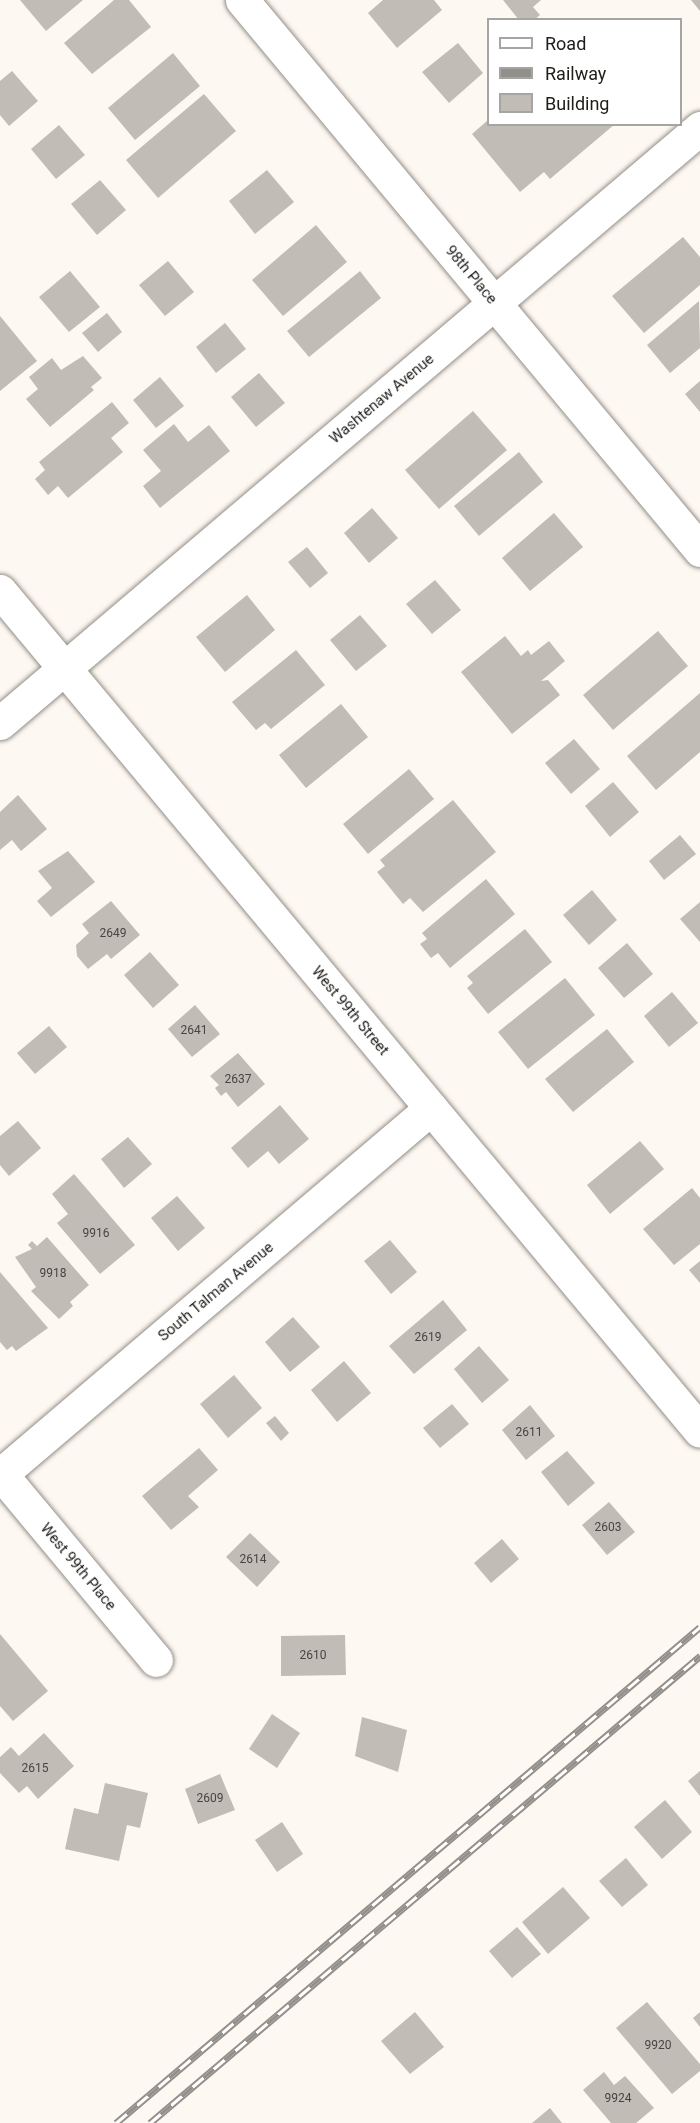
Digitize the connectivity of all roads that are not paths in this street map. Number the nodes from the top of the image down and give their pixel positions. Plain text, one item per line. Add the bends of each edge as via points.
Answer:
1 (242, 0) edge
2 (700, 128) edge
3 (494, 303) junction
4 (700, 550) edge
5 (0, 591) edge
6 (64, 669) junction
7 (0, 723) edge
8 (431, 1108) junction
9 (700, 1431) edge
10 (0, 1475) edge
11 (156, 1660) dead end

1 - 3 street, 98th Place
2 - 3 street, Washtenaw Avenue
3 - 4 street, 98th Place
3 - 6 street, Washtenaw Avenue
5 - 6 street, West 99th Street
6 - 7 street, Washtenaw Avenue
6 - 8 street, West 99th Street
8 - 9 street, West 99th Street
8 - 10 street, South Talman Avenue
10 - 11 street, West 99th Place

